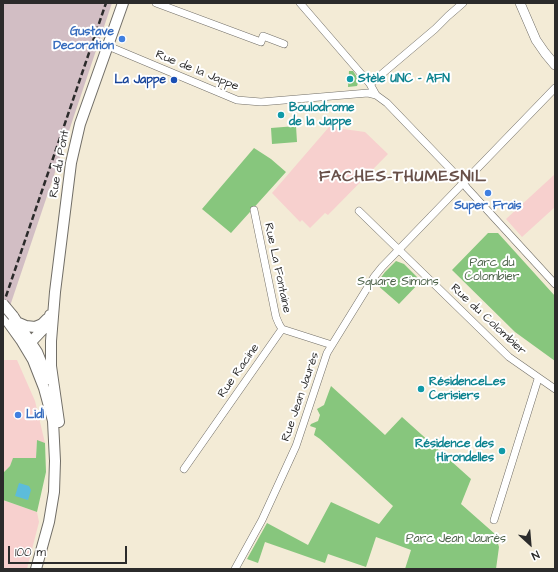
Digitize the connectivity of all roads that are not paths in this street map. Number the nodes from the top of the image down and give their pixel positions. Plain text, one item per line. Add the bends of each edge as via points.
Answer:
1 (123, 3) edge
2 (156, 3) edge
3 (300, 3) edge
4 (463, 3) edge
5 (520, 3) edge
6 (284, 44) dead end
7 (108, 46) junction
8 (555, 66) edge
9 (370, 84) junction
10 (555, 88) edge
11 (376, 95) junction
12 (463, 183) junction
13 (254, 210) dead end
14 (359, 211) dead end
15 (399, 249) junction
16 (555, 284) edge
17 (55, 292) junction
18 (3, 304) edge
19 (3, 310) edge
20 (51, 310) junction
21 (11, 319) edge
22 (53, 327) junction
23 (282, 329) junction
24 (332, 344) junction
25 (31, 347) junction
26 (538, 378) junction
27 (555, 389) edge
28 (59, 422) junction
29 (184, 469) dead end
30 (494, 520) dead end
31 (36, 569) edge
32 (42, 569) edge
33 (235, 569) edge

1 - 7 main road, Rue du Pont
2 - 6 street via 261,42 263,36
3 - 9 street
4 - 9 street
5 - 8 street via 536,40
7 - 11 street, Rue de la Jappe via 237,100 261,102 368,93
7 - 17 main road, Rue du Pont via 74,147
9 - 11 street
10 - 12 street, Rue Jean Jaurès
11 - 12 street via 387,103
12 - 15 street, Rue Jean Jaurès
12 - 16 street
13 - 23 street, Rue La Fontaine via 277,321
14 - 15 street, Rue du Colombier
15 - 24 street, Rue Jean Jaurès via 374,277
15 - 26 street, Rue du Colombier via 509,358
17 - 20 main road, Rue du Pont
17 - 22 main road, Rue du Pont
18 - 21 main road, bridge
19 - 21 main road
20 - 21 main road, Rue du Pont via 47,319 40,325 28,327
20 - 25 main road, Rue du Pont via 48,324
21 - 25 main road
22 - 25 main road, Rue du Pont via 40,346
22 - 28 main road, Rue du Pont via 51,366
23 - 24 street
23 - 29 street, Rue Racine
24 - 33 street, Rue Jean Jaurès via 296,446 262,520
25 - 28 main road via 46,372
25 - 31 main road via 49,404 55,448 53,503
26 - 27 street, Rue du Colombier
26 - 30 street
28 - 32 main road via 62,461 60,488

